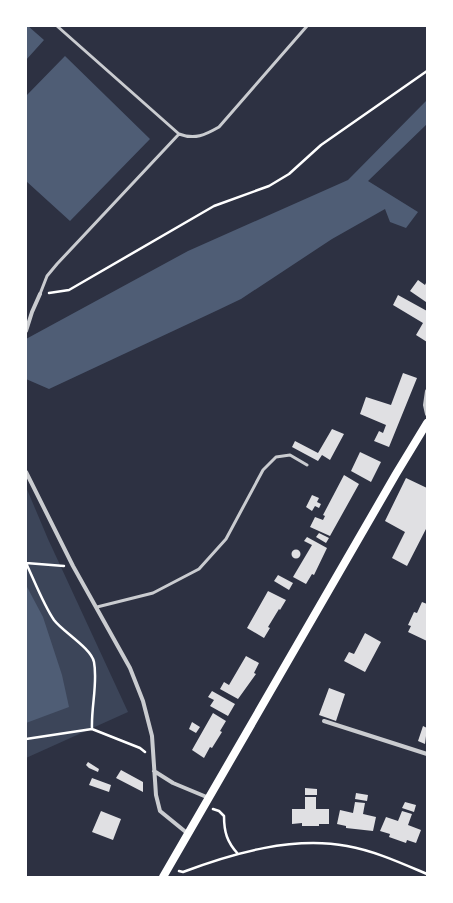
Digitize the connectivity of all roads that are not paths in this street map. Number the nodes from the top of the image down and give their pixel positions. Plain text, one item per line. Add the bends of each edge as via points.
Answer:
1 (57, 26) edge
2 (307, 26) edge
3 (179, 134) junction
4 (40, 294) joint
5 (27, 330) edge
6 (427, 391) edge
7 (427, 414) edge
8 (427, 423) edge
9 (307, 465) dead end
10 (26, 472) edge
11 (97, 607) junction
12 (324, 721) dead end
13 (427, 754) edge
14 (154, 771) junction
15 (209, 798) junction
16 (187, 833) junction
17 (165, 873) edge

1 - 3 lane
2 - 3 lane via 219,127 204,136 189,138
3 - 4 lane via 57,264 47,276
4 - 5 street
6 - 7 street
8 - 15 main road
9 - 11 lane via 290,456 276,458 263,470 226,539 199,569 153,593
10 - 11 street via 73,566
11 - 14 street via 130,668 143,701 152,736
12 - 13 street
14 - 15 street via 172,783
14 - 16 street via 160,811
15 - 16 main road
16 - 17 main road

